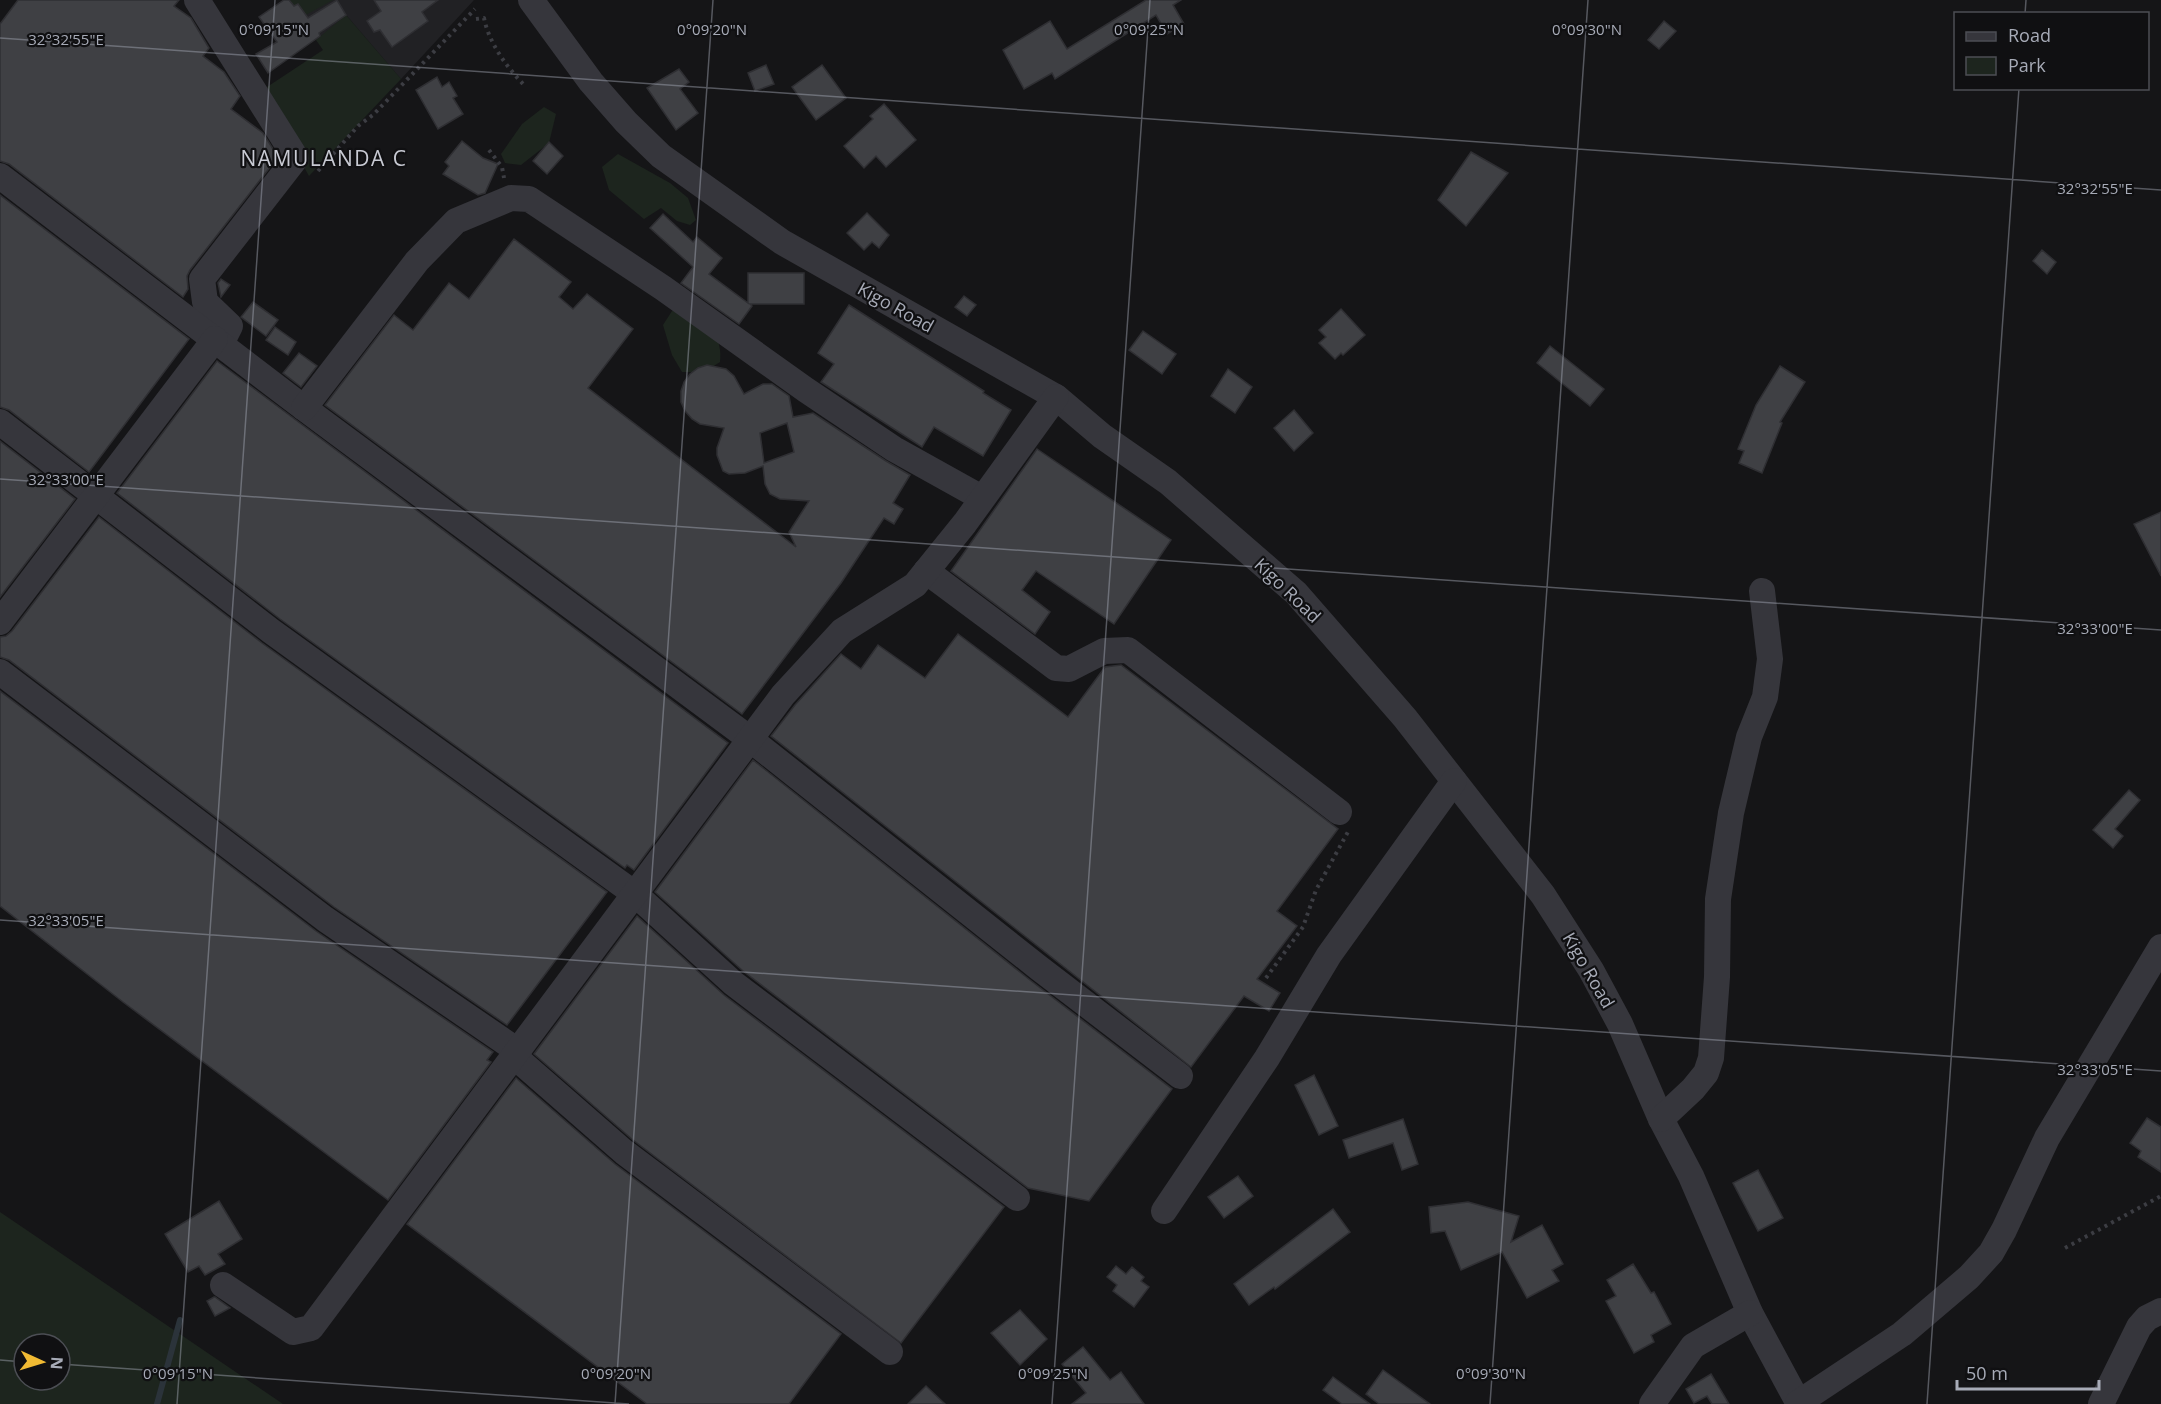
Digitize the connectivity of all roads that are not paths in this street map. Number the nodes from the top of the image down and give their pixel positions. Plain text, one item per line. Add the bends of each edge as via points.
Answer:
1 (197, 0) edge
2 (531, 0) edge
3 (0, 176) edge
4 (218, 342) junction
5 (1056, 397) junction
6 (304, 408) junction
7 (0, 422) edge
8 (96, 495) junction
9 (982, 498) junction
10 (926, 571) junction
11 (1761, 591) dead end
12 (0, 622) edge
13 (0, 672) edge
14 (750, 739) junction
15 (1454, 781) junction
16 (1339, 812) road end
17 (635, 894) junction
18 (2161, 947) edge
19 (516, 1054) junction
20 (1180, 1076) dead end
21 (1661, 1119) junction
22 (1017, 1198) dead end
23 (1164, 1210) dead end
24 (223, 1285) dead end
25 (2161, 1311) edge
26 (1750, 1313) junction
27 (890, 1352) dead end
28 (1653, 1404) edge
29 (1798, 1404) edge
30 (2101, 1404) edge

1 - 4 street via 297,158 202,279 205,302 231,326
2 - 5 street, Kigo Road via 591,82 661,156 782,242
3 - 4 street
4 - 6 street
4 - 8 street
5 - 9 street
5 - 15 street, Kigo Road via 1102,436 1168,482 1296,593 1405,718
6 - 9 street via 417,261 456,221 511,198 529,199 894,449
6 - 14 street
7 - 8 street
8 - 12 street
8 - 17 street via 271,632
9 - 10 street
10 - 14 street via 915,585 842,631 783,695
10 - 16 street via 1056,668 1069,669 1104,651 1128,650
11 - 21 street via 1770,659 1765,697 1749,737 1731,813 1718,899 1711,1058 1706,1073 1693,1089
13 - 19 street via 325,919
14 - 17 street
14 - 20 street
15 - 21 street, Kigo Road via 1543,895 1591,970 1620,1024
15 - 23 street via 1329,955 1267,1058
17 - 19 street
17 - 22 street via 733,984
18 - 29 street via 2047,1137 1990,1253 1969,1277 1902,1334
19 - 24 street via 311,1328 293,1332
19 - 27 street via 624,1152
21 - 26 street, Kigo Road via 1691,1176
25 - 30 street via 2139,1327
26 - 28 street via 1693,1346
26 - 29 street, Kigo Road

